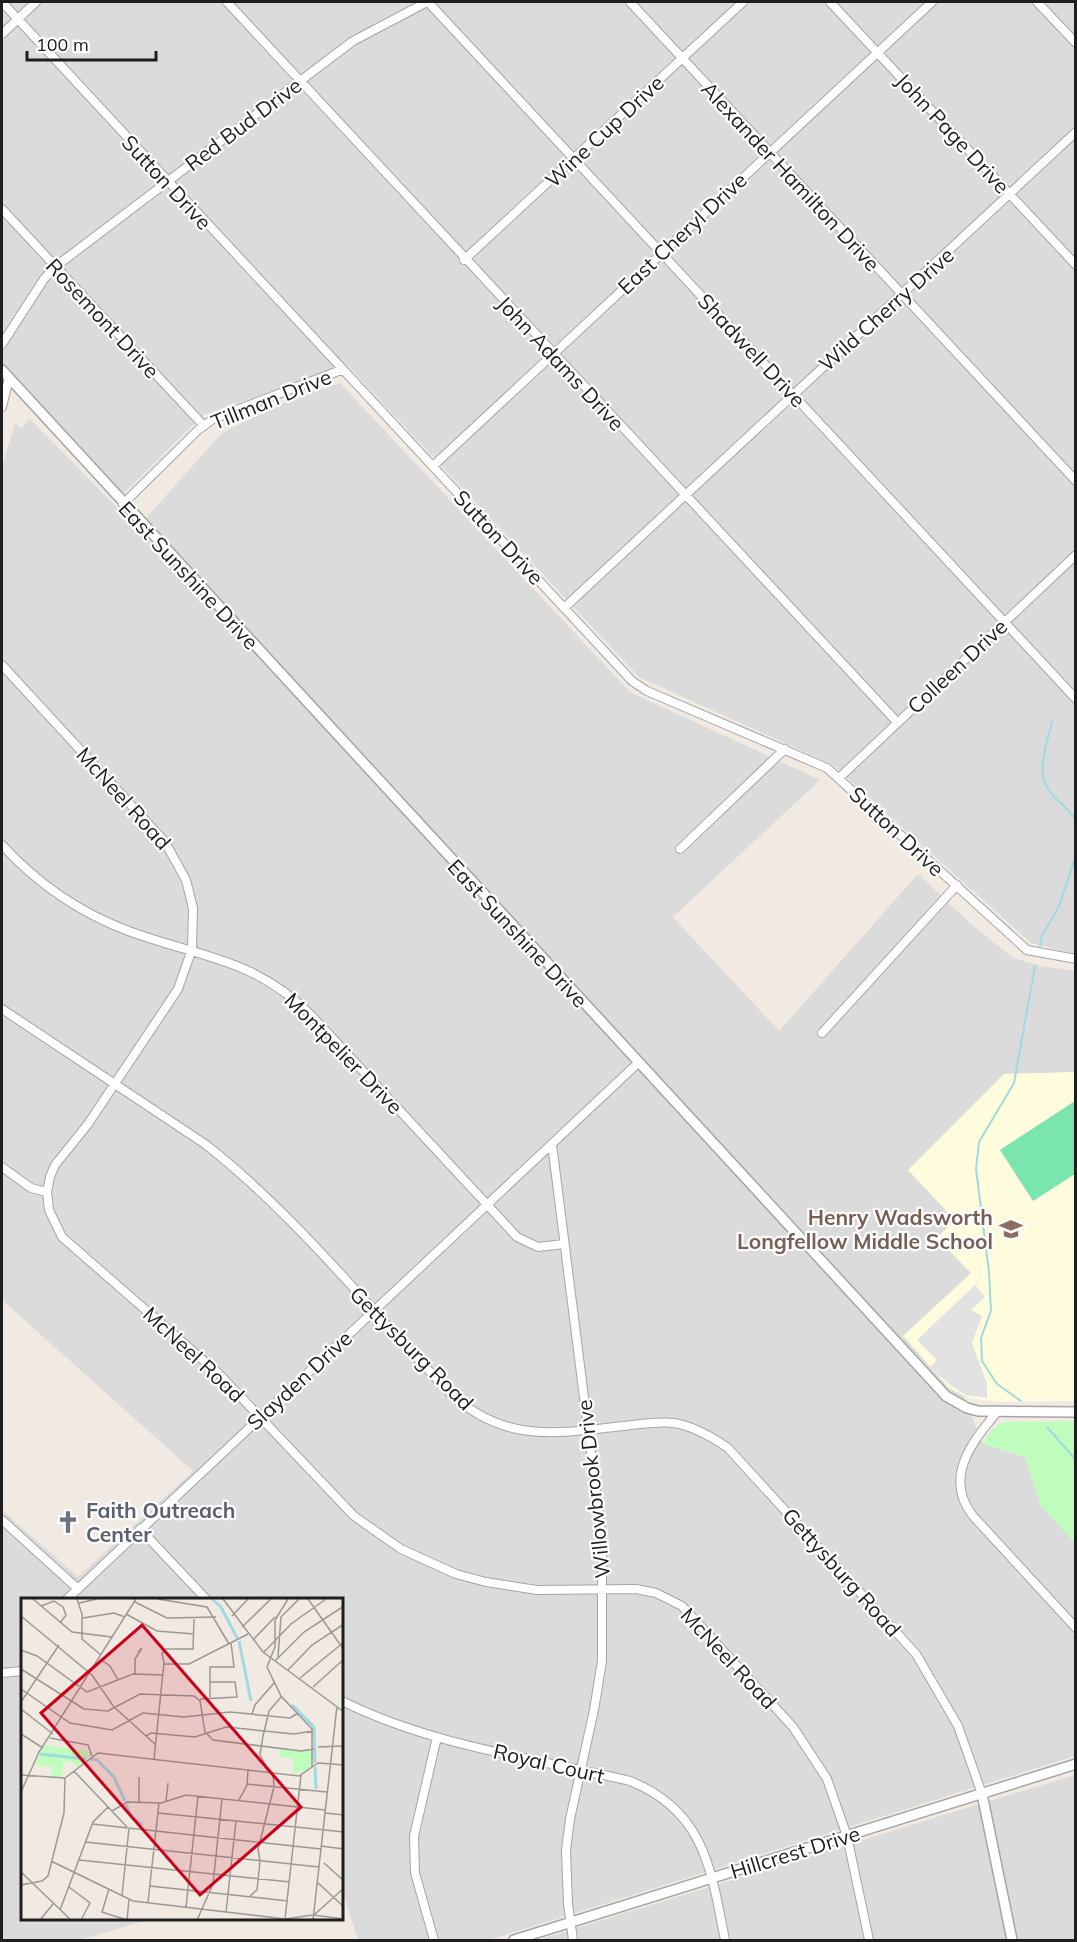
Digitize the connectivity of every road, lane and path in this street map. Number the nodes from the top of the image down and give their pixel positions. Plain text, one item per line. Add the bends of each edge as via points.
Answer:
1 (2, 2) edge
2 (36, 2) edge
3 (227, 2) edge
4 (427, 2) edge
5 (630, 2) edge
6 (743, 2) edge
7 (830, 2) edge
8 (932, 2) edge
9 (1037, 2) edge
10 (17, 19) junction
11 (2, 34) edge
12 (1076, 43) edge
13 (876, 52) junction
14 (682, 58) junction
15 (300, 80) junction
16 (1076, 132) edge
17 (770, 152) junction
18 (573, 160) junction
19 (167, 182) junction
20 (1009, 195) junction
21 (2, 209) edge
22 (661, 253) junction
23 (464, 260) junction
24 (1076, 265) edge
25 (56, 267) junction
26 (902, 295) junction
27 (2, 344) edge
28 (553, 355) junction
29 (2, 370) edge
30 (341, 370) junction
31 (9, 378) junction
32 (792, 393) junction
33 (2, 407) edge
34 (204, 426) junction
35 (433, 466) junction
36 (1076, 481) edge
37 (684, 496) junction
38 (123, 504) junction
39 (1076, 555) edge
40 (564, 608) junction
41 (1004, 623) junction
42 (2, 665) edge
43 (1076, 699) edge
44 (897, 722) junction
45 (785, 749) junction
46 (839, 778) junction
47 (2, 845) edge
48 (680, 849) dead end
49 (957, 885) junction
50 (192, 949) junction
51 (1076, 959) edge
52 (2, 1009) edge
53 (822, 1033) dead end
54 (638, 1063) junction
55 (116, 1084) junction
56 (552, 1144) junction
57 (2, 1167) edge
58 (47, 1192) junction
59 (487, 1204) junction
60 (564, 1244) junction
61 (373, 1310) junction
62 (997, 1412) junction
63 (1076, 1412) edge
64 (260, 1417) junction
65 (589, 1430) junction
66 (2, 1520) edge
67 (140, 1529) junction
68 (77, 1588) junction
69 (603, 1589) junction
70 (68, 1598) edge
71 (205, 1598) edge
72 (1076, 1628) edge
73 (21, 1671) edge
74 (3, 1673) edge
75 (344, 1702) edge
76 (437, 1737) junction
77 (1076, 1764) edge
78 (580, 1771) junction
79 (982, 1794) junction
80 (848, 1836) junction
81 (712, 1878) junction
82 (570, 1923) junction
83 (434, 1941) edge
84 (514, 1941) edge
85 (573, 1941) edge
86 (725, 1941) edge
87 (869, 1941) edge
88 (1012, 1941) edge

1 - 10 street, Sutton Drive
2 - 10 street
3 - 15 street, John Adams Drive
4 - 15 street, Red Bud Drive via 353,41
4 - 18 street, Shadwell Drive
5 - 14 street, Alexander Hamilton Drive
6 - 14 street, Wine Cup Drive
7 - 13 street, John Page Drive
8 - 13 street, East Cheryl Drive
9 - 12 street
10 - 11 street
10 - 19 street, Sutton Drive
13 - 17 street, East Cheryl Drive
13 - 20 street, John Page Drive
14 - 17 street, Alexander Hamilton Drive
14 - 18 street, Wine Cup Drive
15 - 19 street, Red Bud Drive
15 - 23 street, John Adams Drive
16 - 20 street, Wild Cherry Drive
17 - 22 street, East Cheryl Drive
17 - 26 street, Alexander Hamilton Drive
18 - 22 street, Shadwell Drive
18 - 23 street, Wine Cup Drive
19 - 25 street, Red Bud Drive
19 - 30 street, Sutton Drive
20 - 24 street, John Page Drive
20 - 26 street, Wild Cherry Drive
21 - 25 street, Rosemont Drive
22 - 28 street, East Cheryl Drive
22 - 32 street, Shadwell Drive
23 - 28 street, John Adams Drive
25 - 27 street, Red Bud Drive
25 - 34 street, Rosemont Drive
26 - 32 street, Wild Cherry Drive
26 - 36 street, Alexander Hamilton Drive
28 - 35 street, East Cheryl Drive
28 - 37 street, John Adams Drive
29 - 31 street, East Sunshine Drive
30 - 34 street, Tillman Drive via 225,414
30 - 35 street, Sutton Drive
31 - 33 street
31 - 38 street, East Sunshine Drive
32 - 37 street, Wild Cherry Drive
32 - 41 street, Shadwell Drive
34 - 38 street, Tillman Drive
35 - 40 street, Sutton Drive
37 - 40 street, Wild Cherry Drive
37 - 44 street, John Adams Drive
38 - 54 street, East Sunshine Drive
39 - 41 street, Colleen Drive
40 - 45 street, Sutton Drive via 640,687
41 - 43 street, Shadwell Drive
41 - 44 street, Colleen Drive
42 - 50 street, McNeel Road via 172,852 190,894
44 - 46 street, Colleen Drive
45 - 46 street, Sutton Drive via 827,768
45 - 48 street
46 - 49 street, Sutton Drive
47 - 50 street, Montpelier Drive via 36,879 82,911 124,930
49 - 51 street, Sutton Drive via 1027,950
49 - 53 street
50 - 55 street, McNeel Road via 184,977 170,1003
50 - 59 street, Montpelier Drive via 254,971 300,1003
52 - 55 street, Gettysburg Road
54 - 56 street, Slayden Drive
54 - 62 street, East Sunshine Drive via 946,1396 967,1408
55 - 58 street, McNeel Road via 55,1165
55 - 61 street, Gettysburg Road via 205,1144 256,1186
56 - 59 street, Slayden Drive
56 - 60 street, Willowbrook Drive
57 - 58 street via 31,1188
58 - 64 street, McNeel Road via 54,1224 68,1242 208,1363
59 - 60 street, Montpelier Drive via 524,1242 538,1247
59 - 61 street, Slayden Drive
60 - 65 street, Willowbrook Drive
61 - 64 street, Slayden Drive
61 - 65 street, Gettysburg Road via 452,1394 478,1415 531,1433
62 - 63 street, East Sunshine Drive
62 - 72 street via 962,1463 962,1497 973,1516
64 - 67 street, Slayden Drive
64 - 69 street, McNeel Road via 354,1516 428,1563 501,1585 537,1590
65 - 69 street, Willowbrook Drive via 600,1509
65 - 79 street, Gettysburg Road via 674,1423 701,1431 740,1459 916,1654 958,1726
66 - 68 street
67 - 68 street, Slayden Drive
67 - 71 street
68 - 70 street, Slayden Drive
69 - 78 street, Willowbrook Drive via 602,1661
69 - 80 street, McNeel Road via 656,1593 695,1618 801,1737 827,1779
73 - 74 street
75 - 76 street, Royal Court via 382,1720
76 - 78 street, Royal Court
76 - 83 street via 414,1836 415,1873
77 - 79 street, Hillcrest Drive
78 - 81 street, Royal Court via 630,1781 668,1802 695,1833
78 - 82 street, Willowbrook Drive via 566,1850
79 - 80 street, Hillcrest Drive
79 - 88 street
80 - 81 street, Hillcrest Drive
80 - 87 street, McNeel Road
81 - 82 street, Hillcrest Drive
81 - 86 street, Royal Court
82 - 84 street, Hillcrest Drive
82 - 85 street, Willowbrook Drive

